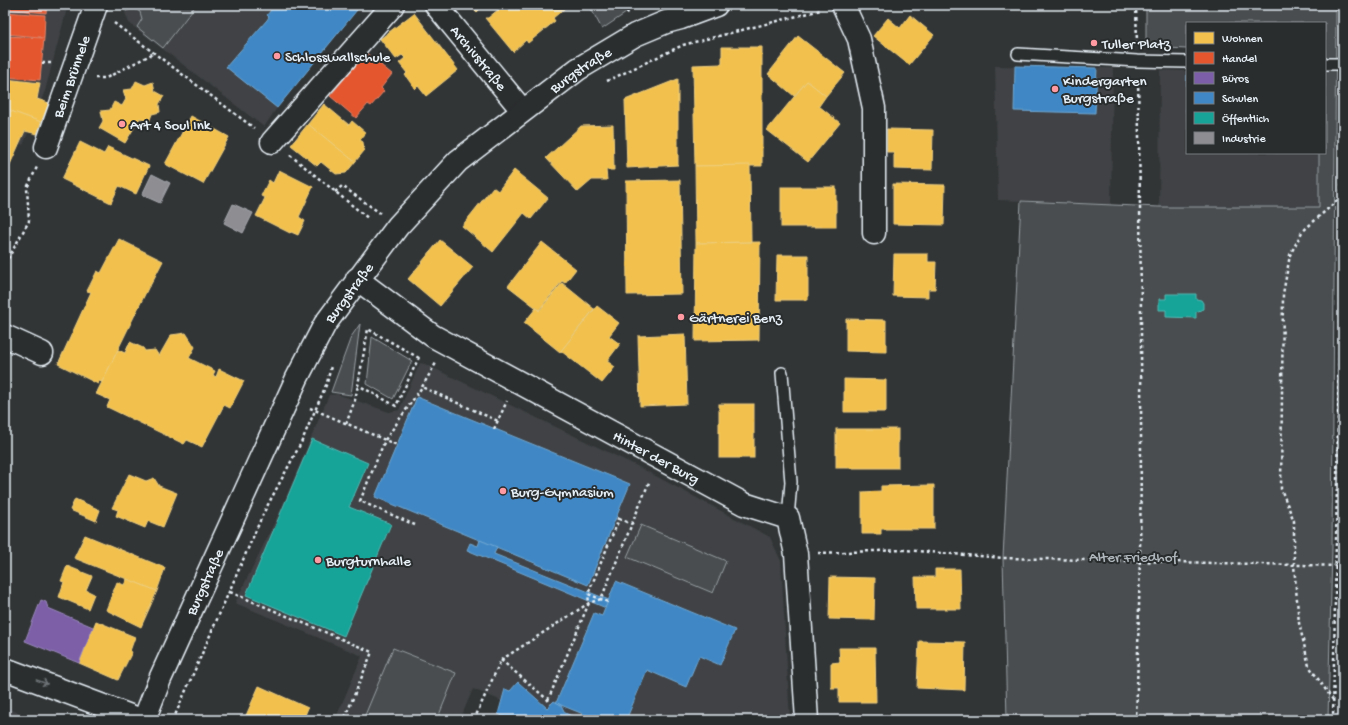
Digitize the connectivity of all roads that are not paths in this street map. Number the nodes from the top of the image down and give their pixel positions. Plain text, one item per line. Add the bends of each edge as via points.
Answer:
1 (95, 5) edge
2 (394, 5) edge
3 (436, 5) edge
4 (716, 5) edge
5 (836, 7) edge
6 (1018, 54) dead end
7 (1186, 62) edge
8 (1326, 64) edge
9 (1343, 64) edge
10 (522, 110) junction
11 (272, 142) dead end
12 (46, 146) road end
13 (874, 233) dead end
14 (357, 279) junction
15 (5, 336) edge
16 (42, 353) dead end
17 (782, 373) dead end
18 (788, 518) junction
19 (5, 669) edge
20 (142, 720) edge
21 (807, 720) edge

1 - 12 street, Beim Brünnele
2 - 11 street
3 - 10 street, Archivstraße
4 - 10 street, Burgstraße via 635,35 578,69
5 - 13 street via 859,39 874,108
6 - 7 lane
8 - 9 lane
10 - 14 street, Burgstraße via 458,161 398,226
14 - 18 street, Hinter der Burg via 433,336 744,504
14 - 20 street, Burgstraße via 325,324 297,378
15 - 16 street
17 - 18 lane via 791,482
18 - 21 street via 796,554
19 -> 20 street

